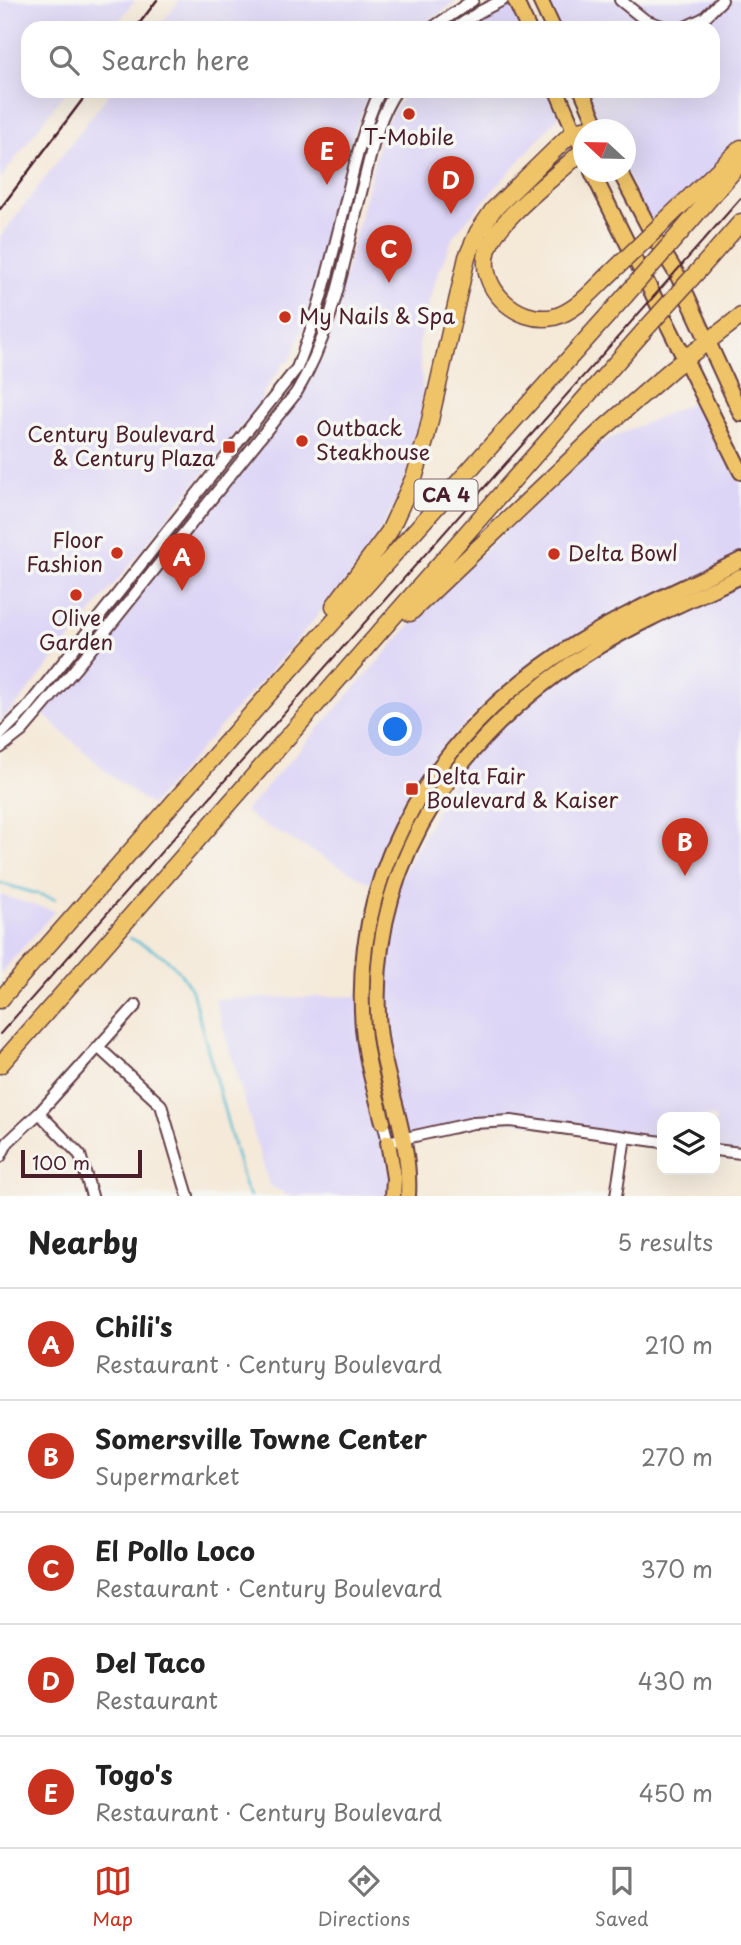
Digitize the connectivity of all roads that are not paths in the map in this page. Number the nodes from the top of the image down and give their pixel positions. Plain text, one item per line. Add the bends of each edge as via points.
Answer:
1 (473, 0) edge
2 (503, 0) edge
3 (515, 0) edge
4 (540, 0) edge
5 (620, 0) edge
6 (722, 0) edge
7 (442, 21) edge
8 (465, 21) edge
9 (525, 21) edge
10 (550, 21) edge
11 (648, 21) edge
12 (698, 21) edge
13 (377, 98) edge
14 (393, 98) edge
15 (560, 98) edge
16 (585, 98) edge
17 (593, 119) edge
18 (573, 129) edge
19 (573, 132) edge
20 (741, 148) edge
21 (573, 160) edge
22 (741, 162) edge
23 (597, 182) edge
24 (625, 182) edge
25 (741, 222) edge
26 (741, 316) edge
27 (707, 342) junction
28 (685, 360) junction
29 (741, 414) edge
30 (741, 472) edge
31 (741, 560) edge
32 (741, 576) edge
33 (648, 612) junction
34 (327, 693) junction
35 (268, 695) junction
36 (0, 735) edge
37 (0, 748) edge
38 (0, 1000) edge
39 (136, 1005) dead end
40 (98, 1047) junction
41 (0, 1065) edge
42 (39, 1113) junction
43 (383, 1122) joint
44 (625, 1137) junction
45 (395, 1140) junction
46 (657, 1141) edge
47 (720, 1151) edge
48 (741, 1153) edge
49 (0, 1157) edge
50 (92, 1196) edge
51 (188, 1196) edge
52 (393, 1196) edge
53 (408, 1196) edge
54 (616, 1196) edge

1 - 7 street
2 - 8 street
3 - 9 main road
4 - 10 main road
5 - 11 street
6 - 12 street
13 - 36 street via 358,147 314,324 297,368 26,709
14 - 37 street via 376,134 327,327 302,384 75,669 22,731
15 - 18 main road
16 - 17 main road
19 - 35 highway via 493,210 478,232 467,257 415,475 389,532
20 - 21 highway, bridge via 573,309 537,318 505,304 496,294 489,279 487,250 501,227
22 - 35 highway, CA 4, bridge
23 - 28 main road
24 - 27 main road via 678,276
25 - 34 highway, CA 4, bridge
26 - 27 highway
27 - 28 highway
27 - 29 main road
28 - 30 main road
28 - 34 highway via 602,430
31 - 33 main road
32 - 33 main road
33 - 43 main road via 567,649 500,702 441,765 403,825 373,901 363,970 364,1037
33 - 45 main road via 499,723 444,786 408,849 386,918 377,988
34 - 41 highway, CA 4
35 - 38 highway, CA 4
39 - 40 street
40 - 42 street
40 - 51 street via 161,1105
42 - 49 street via 8,1142
42 - 50 street via 80,1155
43 - 45 street
44 - 45 street via 511,1121 473,1123
44 - 46 street
44 - 54 street
45 - 52 main road
45 - 53 main road via 407,1166
47 - 48 street

